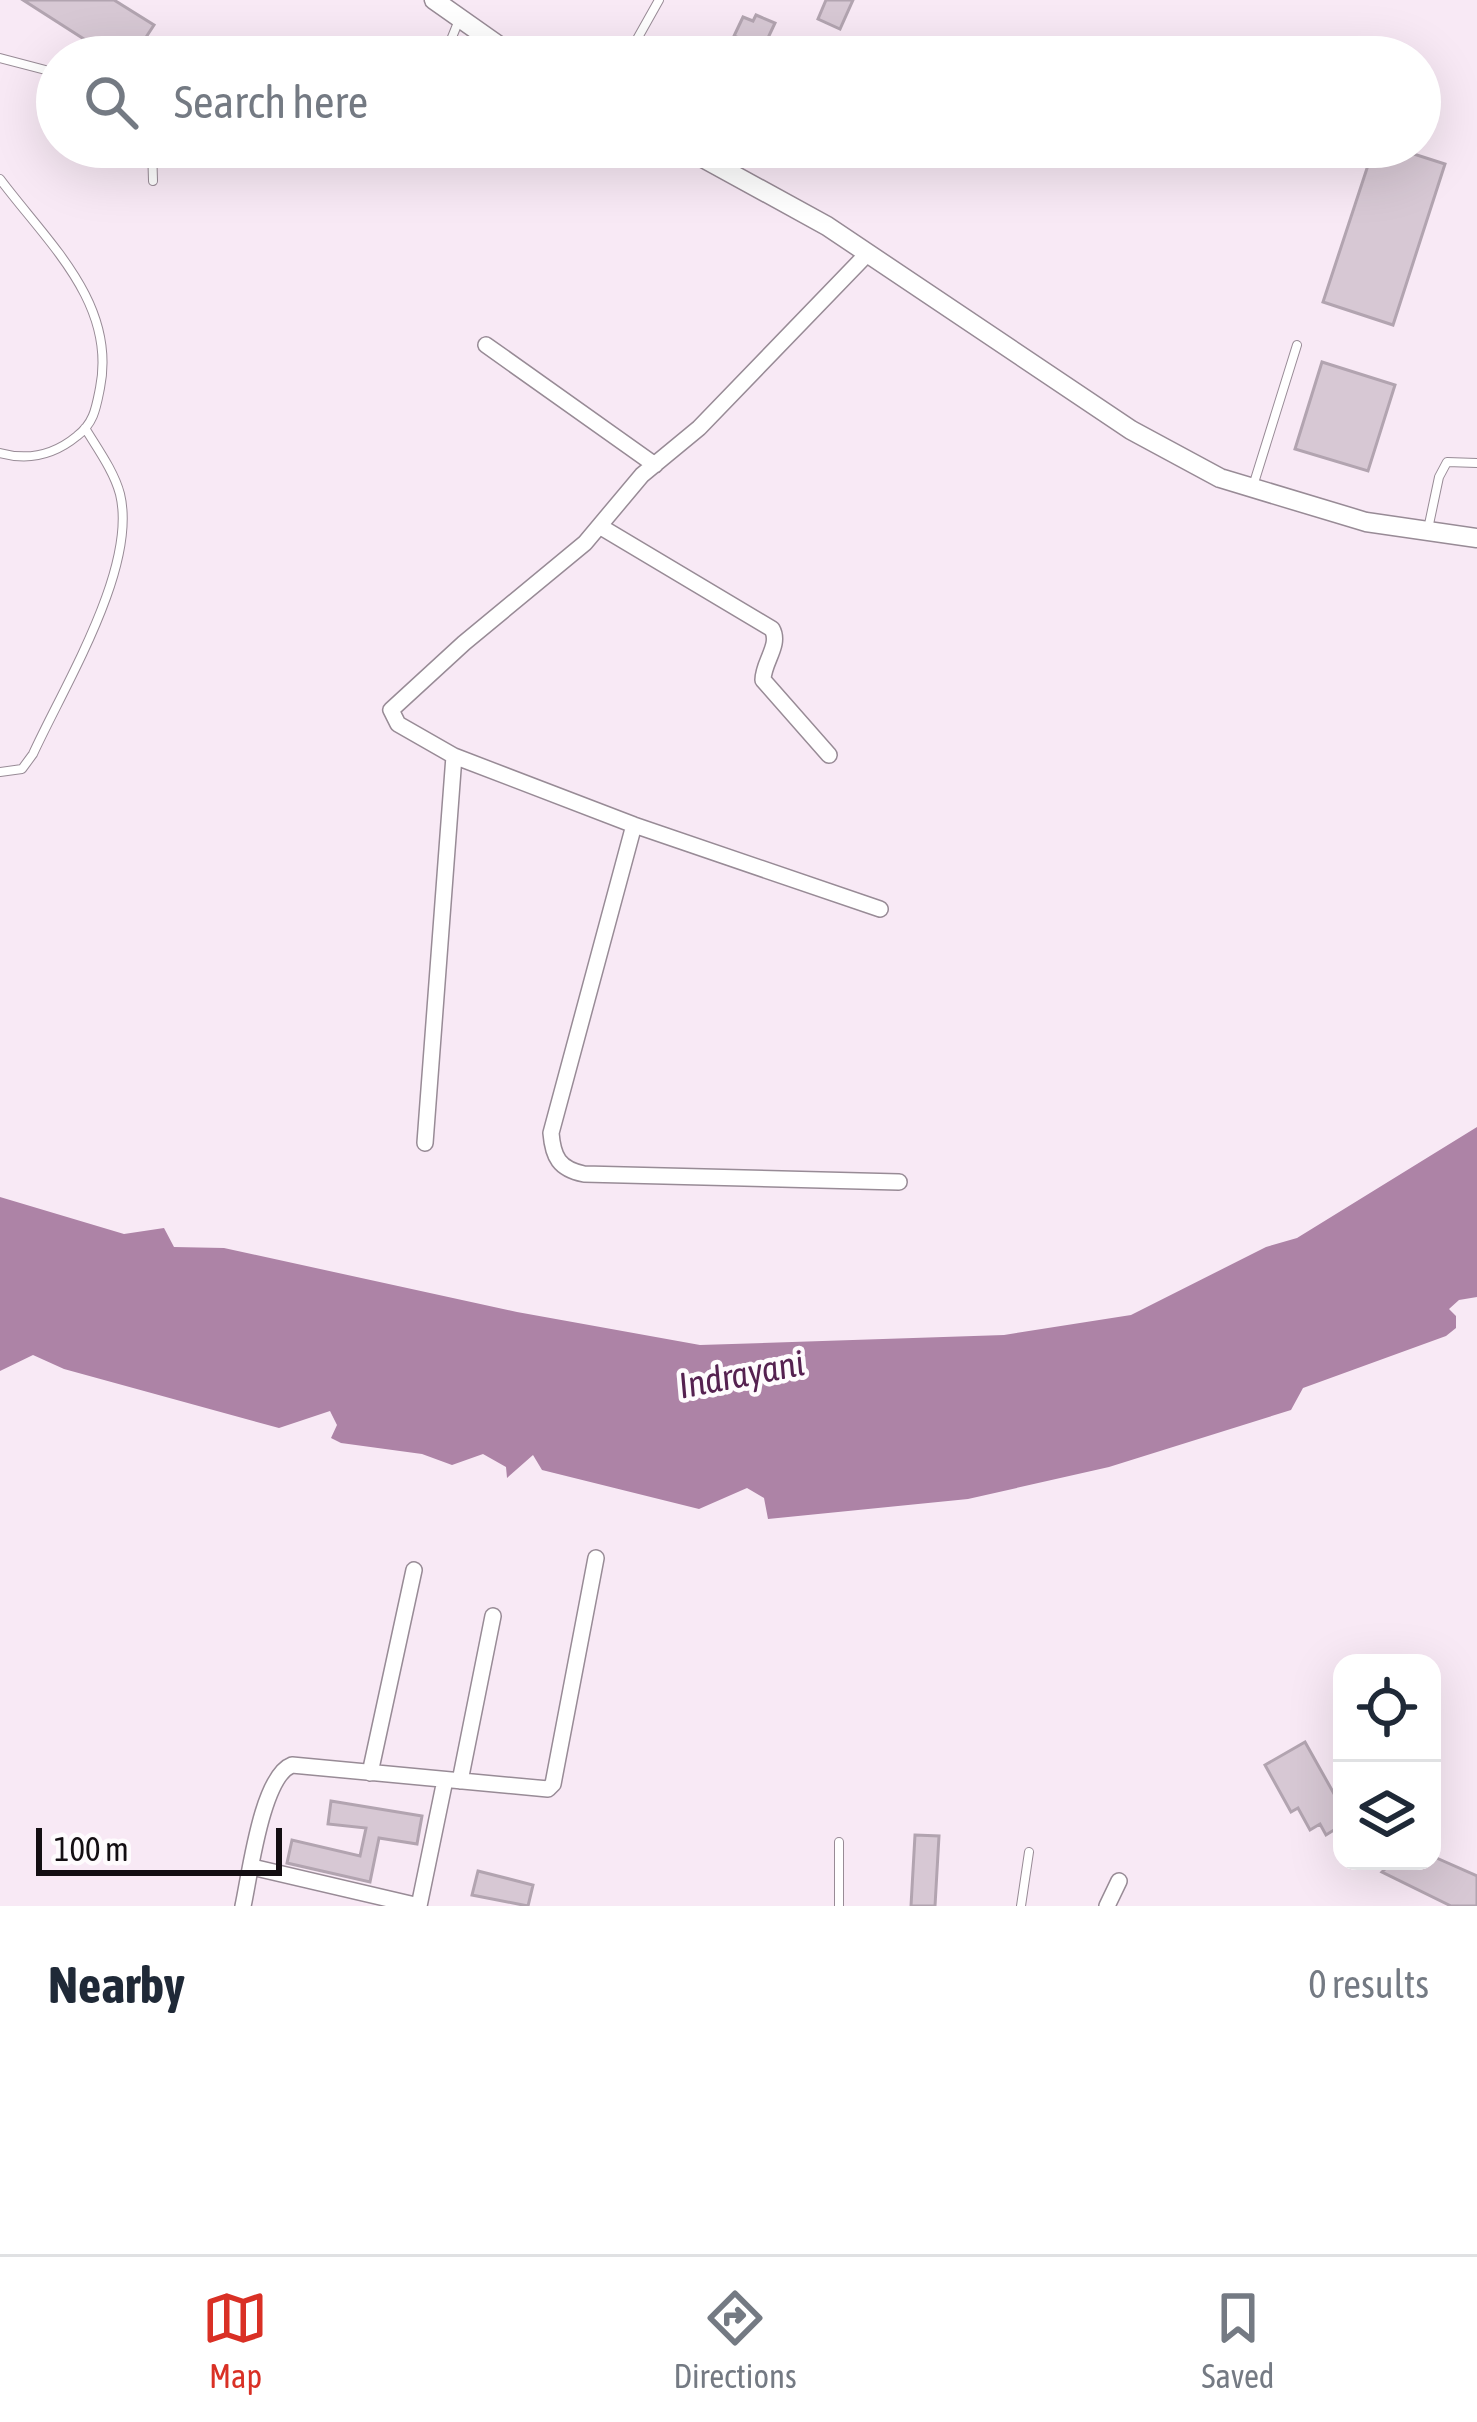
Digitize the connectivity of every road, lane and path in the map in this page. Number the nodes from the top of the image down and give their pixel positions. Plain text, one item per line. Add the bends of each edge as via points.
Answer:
1 (434, 0) edge
2 (659, 0) edge
3 (459, 20) junction
4 (453, 36) edge
5 (483, 36) edge
6 (638, 36) edge
7 (0, 58) edge
8 (36, 67) edge
9 (153, 168) edge
10 (720, 168) edge
11 (0, 179) edge
12 (153, 182) dead end
13 (868, 253) junction
14 (485, 345) dead end
15 (1297, 345) dead end
16 (85, 428) junction
17 (0, 454) edge
18 (1477, 463) edge
19 (655, 465) junction
20 (1253, 486) junction
21 (601, 527) junction
22 (1427, 531) junction
23 (1477, 538) edge
24 (829, 755) dead end
25 (454, 756) junction
26 (0, 772) edge
27 (634, 825) junction
28 (880, 909) dead end
29 (425, 1143) dead end
30 (898, 1182) dead end
31 (596, 1558) dead end
32 (414, 1570) dead end
33 (493, 1616) dead end
34 (370, 1773) junction
35 (452, 1781) junction
36 (839, 1842) dead end
37 (1029, 1852) dead end
38 (252, 1867) junction
39 (1119, 1881) dead end
40 (242, 1906) edge
41 (839, 1906) edge
42 (1021, 1906) edge
43 (1107, 1906) edge

1 - 3 street
2 - 6 lane
3 - 4 lane
3 - 5 street
7 - 8 lane
9 - 12 lane
10 - 13 street
11 - 16 lane via 86,291 99,328 105,364
13 - 19 street
13 - 20 street via 1132,430 1220,478
14 - 19 street
15 - 20 lane
16 - 17 lane via 41,456
16 - 26 lane via 119,492 124,531 116,574 33,754 22,769
18 - 22 lane via 1447,462
19 - 21 street
20 - 22 street
21 - 24 street via 772,629 764,680
21 - 25 street via 391,710 398,724
22 - 23 street
25 - 27 street
25 - 29 street
27 - 28 street
27 - 30 street via 551,1133 560,1164 584,1174
31 - 35 street via 553,1784 539,1791
32 - 34 street
33 - 35 street
34 - 35 street
34 - 38 street via 284,1768 270,1789
35 - 38 street via 419,1906
36 - 41 lane
37 - 42 lane
38 - 40 street
39 - 43 street

